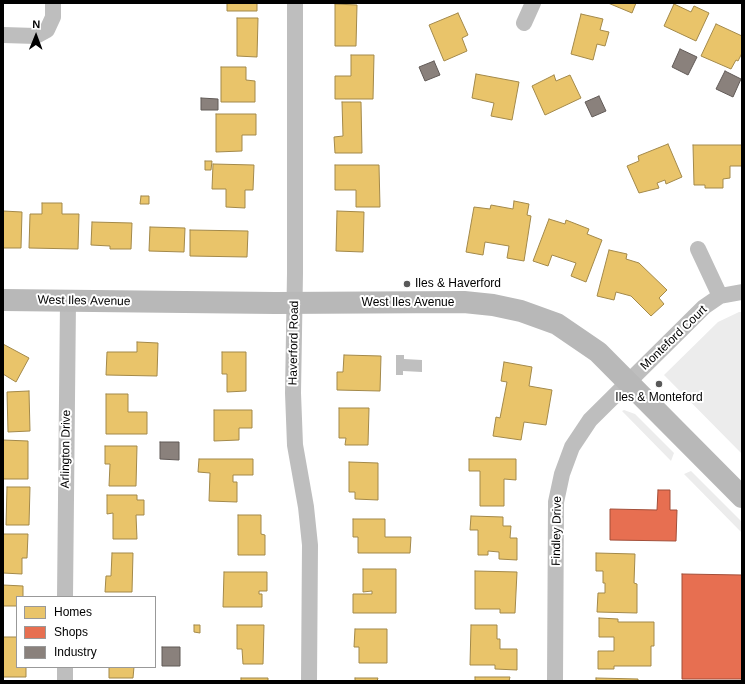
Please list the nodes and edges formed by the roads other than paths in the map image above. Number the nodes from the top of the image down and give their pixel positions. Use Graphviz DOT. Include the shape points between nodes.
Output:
graph roads {
  1 [pos="53,3"];
  2 [pos="295,3"];
  3 [pos="533,3"];
  4 [pos="524,23"];
  5 [pos="3,35"];
  6 [pos="698,248"];
  7 [pos="742,292"];
  8 [pos="720,296"];
  9 [pos="3,300"];
  10 [pos="68,301"];
  11 [pos="294,303"];
  12 [pos="629,382"];
  13 [pos="742,497"];
  14 [pos="65,596"];
  15 [pos="65,668"];
  16 [pos="65,681"];
  17 [pos="309,681"];
  18 [pos="555,681"];
  1 -- 5 [label="street" via="51,33 36,36"];
  2 -- 11 [label="street, Haverford Road"];
  3 -- 4 [label="street"];
  6 -- 8 [label="street"];
  7 -- 8 [label="street, Monteford Court"];
  8 -- 12 [label="street, Monteford Court" via="704,307"];
  9 -- 10 [label="street, West Iles Avenue"];
  10 -- 11 [label="street, West Iles Avenue"];
  10 -- 14 [label="street, Arlington Drive"];
  11 -- 12 [label="street, West Iles Avenue" via="464,302 521,311 557,324 598,352"];
  11 -- 17 [label="street, Haverford Road" via="293,423 310,546"];
  12 -- 13 [label="street, West Iles Avenue"];
  12 -- 18 [label="street, Findley Drive" via="590,420 580,434 567,459 558,488"];
  15 -- 16 [label="street"];
}
